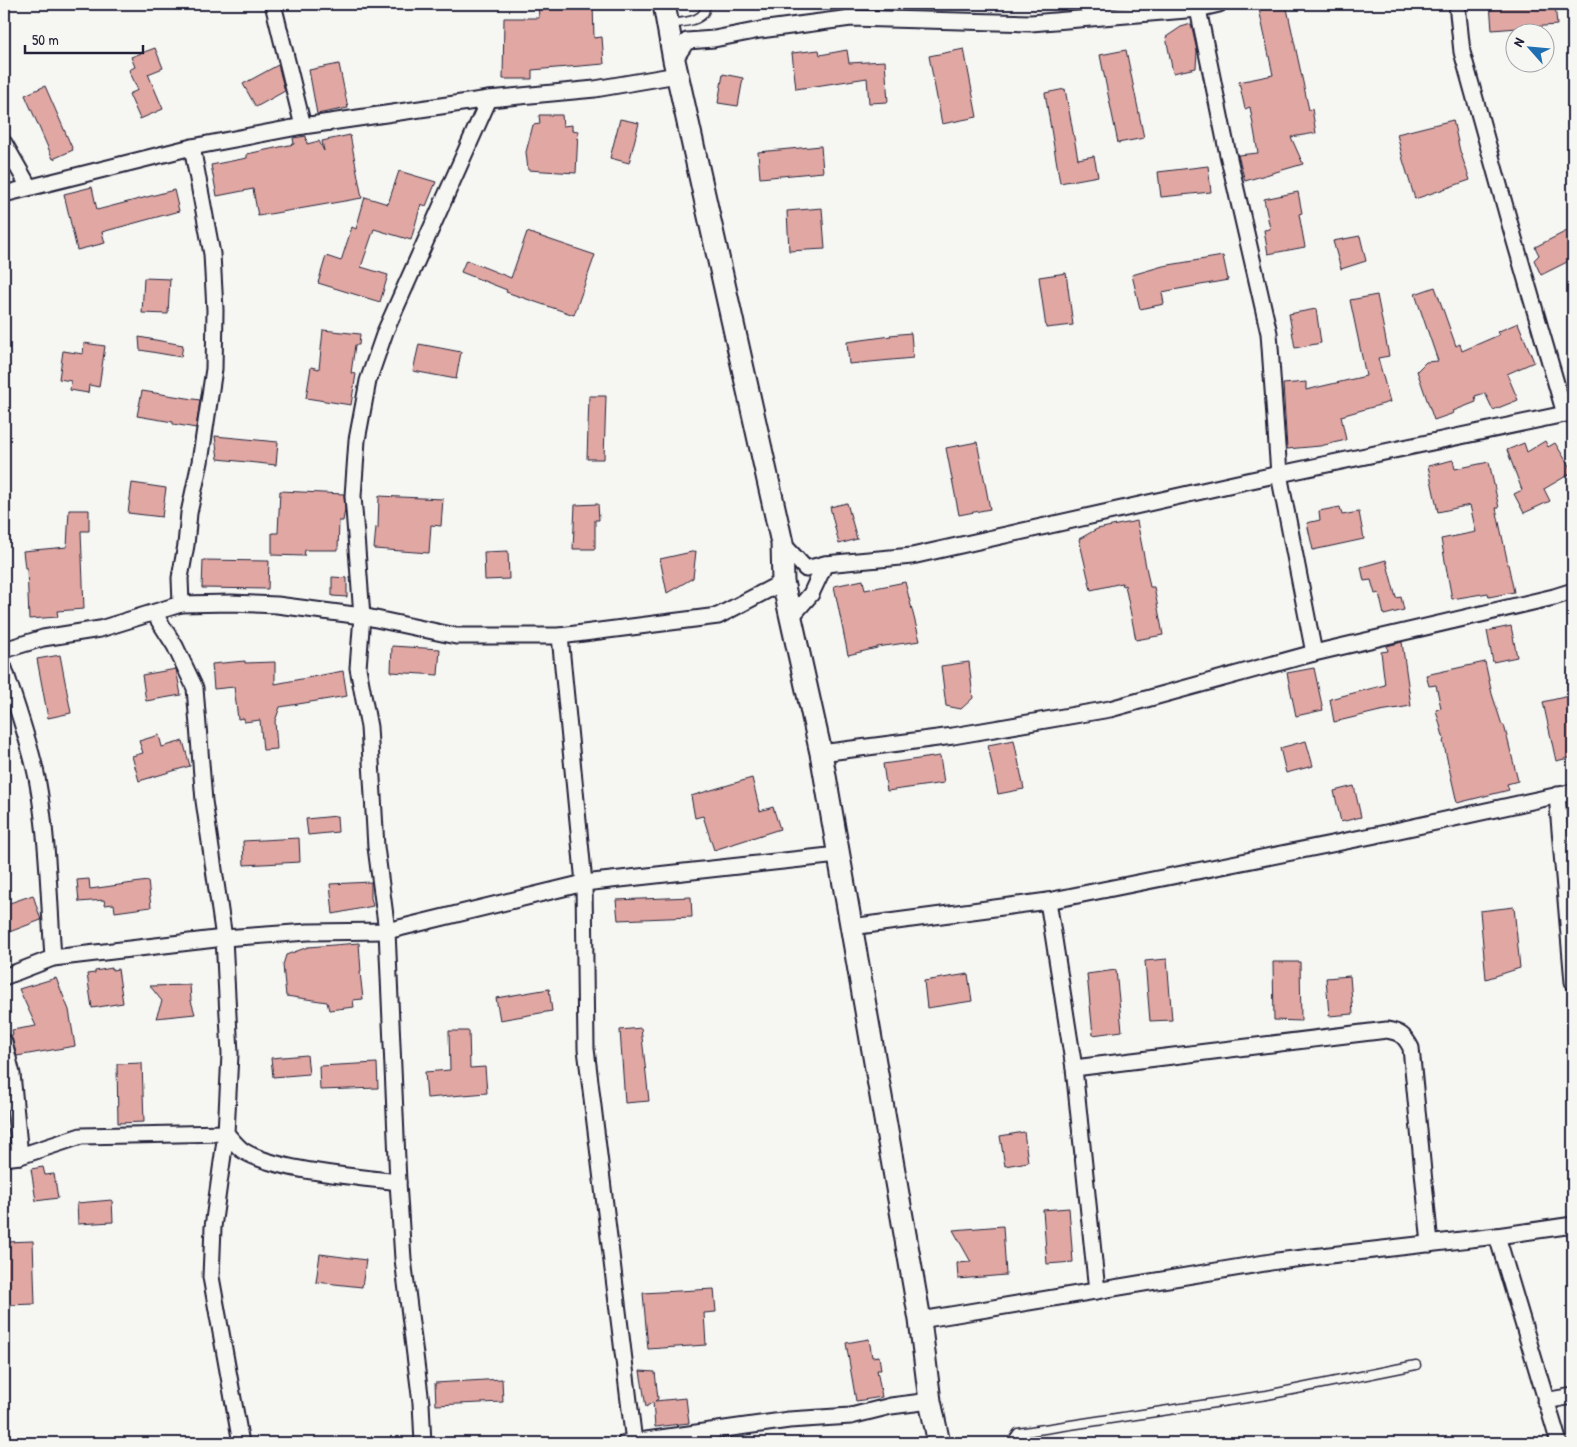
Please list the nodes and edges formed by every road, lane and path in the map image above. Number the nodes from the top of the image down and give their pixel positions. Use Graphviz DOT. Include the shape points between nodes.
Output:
graph roads {
  1 [pos="272,4"];
  2 [pos="664,4"];
  3 [pos="705,4"];
  4 [pos="1219,4"];
  5 [pos="1458,4"];
  6 [pos="1198,8"];
  7 [pos="667,24"];
  8 [pos="676,67"];
  9 [pos="489,99"];
  10 [pos="303,126"];
  11 [pos="4,143"];
  12 [pos="192,147"];
  13 [pos="29,187"];
  14 [pos="4,194"];
  15 [pos="1569,412"];
  16 [pos="1279,474"];
  17 [pos="782,543"];
  18 [pos="825,564"];
  19 [pos="783,582"];
  20 [pos="1573,591"];
  21 [pos="181,604"];
  22 [pos="154,613"];
  23 [pos="362,616"];
  24 [pos="791,617"];
  25 [pos="560,636"];
  26 [pos="4,650"];
  27 [pos="1314,653"];
  28 [pos="4,668"];
  29 [pos="821,753"];
  30 [pos="1573,792"];
  31 [pos="1557,796"];
  32 [pos="838,854"];
  33 [pos="584,883"];
  34 [pos="1048,901"];
  35 [pos="851,927"];
  36 [pos="387,931"];
  37 [pos="224,938"];
  38 [pos="53,958"];
  39 [pos="4,977"];
  40 [pos="1573,982"];
  41 [pos="4,1042"];
  42 [pos="1074,1068"];
  43 [pos="226,1133"];
  44 [pos="20,1156"];
  45 [pos="4,1158"];
  46 [pos="398,1182"];
  47 [pos="1573,1225"];
  48 [pos="1497,1236"];
  49 [pos="1430,1244"];
  50 [pos="1098,1291"];
  51 [pos="920,1320"];
  52 [pos="1416,1365"];
  53 [pos="1573,1396"];
  54 [pos="930,1401"];
  55 [pos="1545,1401"];
  56 [pos="629,1442"];
  57 [pos="241,1443"];
  58 [pos="423,1443"];
  59 [pos="940,1443"];
  60 [pos="1011,1443"];
  61 [pos="1559,1443"];
  1 -- 10 [label="street"];
  2 -- 7 [label="main road"];
  3 -- 7 [label="lane" via="703,15 698,18"];
  4 -- 6 [label="street"];
  5 -- 15 [label="street" via="1462,52 1511,228"];
  6 -- 8 [label="street" via="1031,23 851,18 687,41"];
  6 -- 16 [label="street" via="1269,333"];
  7 -- 8 [label="main road"];
  8 -- 9 [label="street" via="595,89"];
  8 -- 17 [label="main road"];
  9 -- 10 [label="street"];
  9 -- 23 [label="street" via="385,332 368,381 357,440 353,496"];
  10 -- 12 [label="street"];
  11 -- 13 [label="street"];
  12 -- 13 [label="street"];
  12 -- 21 [label="street" via="212,254 216,310 214,369 200,462 188,513 180,578"];
  13 -- 14 [label="street"];
  15 -- 16 [label="street"];
  16 -- 18 [label="street" via="912,556"];
  16 -- 27 [label="street"];
  17 -- 18 [label="street" via="806,569"];
  17 -- 19 [label="main road"];
  18 -- 24 [label="street" via="811,594"];
  19 -- 24 [label="main road"];
  19 -- 25 [label="street" via="718,616"];
  20 -- 27 [label="street"];
  21 -- 22 [label="street"];
  21 -- 23 [label="street" via="277,605"];
  22 -- 26 [label="street" via="100,629 43,638"];
  22 -- 37 [label="street" via="175,646 194,688 204,801"];
  23 -- 25 [label="street" via="456,636"];
  23 -- 36 [label="street" via="358,668 369,727 376,847"];
  24 -- 29 [label="main road"];
  25 -- 33 [label="street"];
  27 -- 29 [label="street" via="1110,709 953,736"];
  28 -- 38 [label="street" via="37,779"];
  29 -- 32 [label="main road"];
  30 -- 31 [label="street"];
  31 -- 34 [label="street"];
  31 -- 40 [label="street"];
  32 -- 33 [label="street"];
  32 -- 35 [label="main road"];
  33 -- 36 [label="street"];
  33 -- 56 [label="street" via="586,1049"];
  34 -- 35 [label="street"];
  34 -- 42 [label="street"];
  35 -- 51 [label="main road"];
  36 -- 37 [label="street"];
  36 -- 46 [label="street"];
  37 -- 38 [label="street"];
  37 -- 43 [label="street" via="230,1054"];
  38 -- 39 [label="street"];
  41 -- 44 [label="street" via="12,1074"];
  42 -- 49 [label="street" via="1387,1030 1399,1032 1411,1048"];
  42 -- 50 [label="street"];
  43 -- 44 [label="street" via="80,1136"];
  43 -- 46 [label="street" via="242,1150 263,1160 302,1169"];
  43 -- 57 [label="street" via="213,1227 211,1277"];
  44 -- 45 [label="street"];
  46 -- 58 [label="street"];
  47 -- 48 [label="street"];
  48 -- 49 [label="street"];
  48 -- 55 [label="street"];
  49 -- 50 [label="street" via="1277,1261"];
  50 -- 51 [label="street"];
  51 -- 54 [label="main road"];
  52 -- 60 [label="lane" via="1267,1395 1018,1433"];
  53 -- 55 [label="street"];
  54 -- 56 [label="street" via="851,1416 789,1420"];
  54 -- 59 [label="main road"];
  55 -- 61 [label="street"];
}
